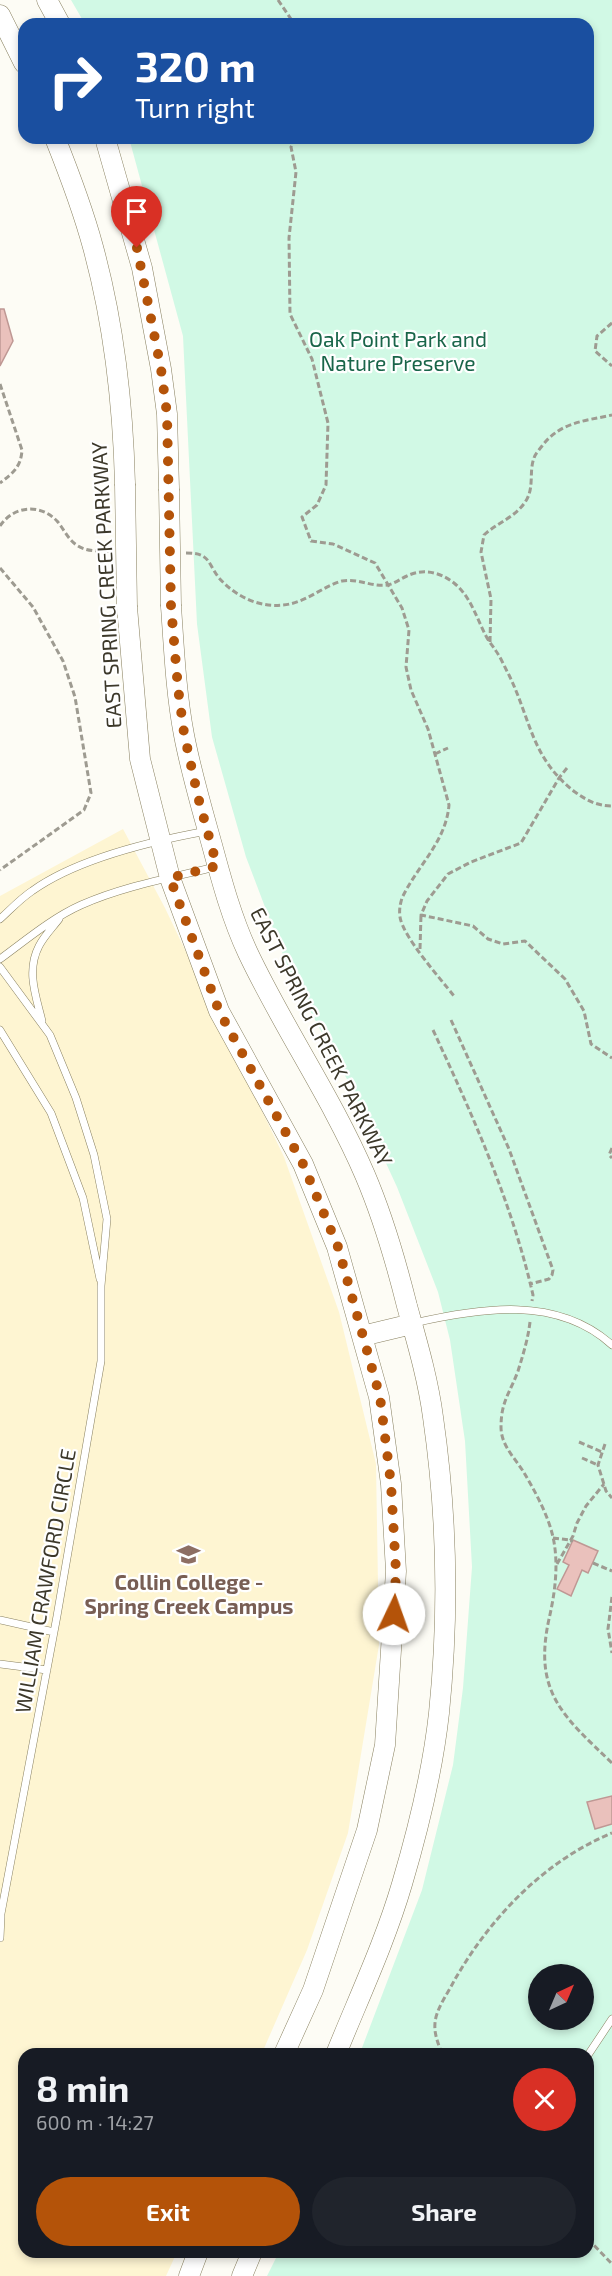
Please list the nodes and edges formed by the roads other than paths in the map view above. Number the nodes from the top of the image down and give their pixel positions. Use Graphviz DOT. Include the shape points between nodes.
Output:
graph roads {
  1 [pos="47,0"];
  2 [pos="0,15"];
  3 [pos="57,18"];
  4 [pos="18,51"];
  5 [pos="57,144"];
  6 [pos="107,144"];
  7 [pos="208,830"];
  8 [pos="159,840"];
  9 [pos="217,866"];
  10 [pos="170,878"];
  11 [pos="13,907"];
  12 [pos="0,910"];
  13 [pos="61,917"];
  14 [pos="0,919"];
  15 [pos="0,959"];
  16 [pos="0,967"];
  17 [pos="43,1025"];
  18 [pos="0,1030"];
  19 [pos="101,1286"];
  20 [pos="412,1324"];
  21 [pos="362,1336"];
  22 [pos="612,1345"];
  23 [pos="0,1620"];
  24 [pos="54,1632"];
  25 [pos="0,1664"];
  26 [pos="47,1670"];
  27 [pos="1,1918"];
  28 [pos="0,1938"];
  29 [pos="612,2019"];
  30 [pos="287,2048"];
  31 [pos="338,2048"];
  32 [pos="593,2048"];
  33 [pos="196,2258"];
  34 [pos="250,2258"];
  35 [pos="189,2276"];
  36 [pos="242,2276"];
  1 -- 3 [label="main road"];
  2 -- 4 [label="main road"];
  5 -- 8 [label="main road, EAST SPRING CREEK PARKWAY, bridge" via="93,246 112,335 123,420 127,607 140,759"];
  6 -- 7 [label="main road, EAST SPRING CREEK PARKWAY, bridge" via="142,268 161,369 167,414 171,606 184,733"];
  7 -- 8 [label="lane"];
  7 -- 9 [label="main road, EAST SPRING CREEK PARKWAY"];
  8 -- 10 [label="main road, EAST SPRING CREEK PARKWAY"];
  8 -- 11 [label="lane" via="68,871"];
  9 -- 10 [label="lane"];
  9 -- 20 [label="main road, EAST SPRING CREEK PARKWAY" via="246,949 366,1177"];
  10 -- 13 [label="lane" via="115,892"];
  10 -- 21 [label="main road, EAST SPRING CREEK PARKWAY" via="219,1011 303,1164 338,1247"];
  11 -- 12 [label="lane"];
  11 -- 14 [label="lane"];
  13 -- 15 [label="lane"];
  13 -- 17 [label="lane" via="39,946 32,968"];
  16 -- 17 [label="lane, WILLIAM CRAWFORD CIRCLE"];
  17 -- 19 [label="lane, WILLIAM CRAWFORD CIRCLE" via="76,1098 94,1155 107,1219"];
  18 -- 19 [label="lane, WILLIAM CRAWFORD CIRCLE" via="51,1113 82,1198"];
  19 -- 24 [label="lane, WILLIAM CRAWFORD CIRCLE" via="101,1361"];
  20 -- 21 [label="main road"];
  20 -- 22 [label="lane" via="477,1311 531,1310 575,1322"];
  20 -- 31 [label="main road, EAST SPRING CREEK PARKWAY" via="433,1415 442,1501 445,1641 439,1716 402,1884"];
  21 -- 30 [label="main road, EAST SPRING CREEK PARKWAY" via="380,1397 395,1549 385,1745 367,1830 313,1990"];
  23 -- 24 [label="lane"];
  24 -- 26 [label="lane, WILLIAM CRAWFORD CIRCLE"];
  25 -- 26 [label="lane"];
  26 -- 27 [label="lane, WILLIAM CRAWFORD CIRCLE"];
  27 -- 28 [label="lane, WILLIAM CRAWFORD CIRCLE"];
  29 -- 32 [label="lane"];
  33 -- 35 [label="main road"];
  34 -- 36 [label="main road"];
}
